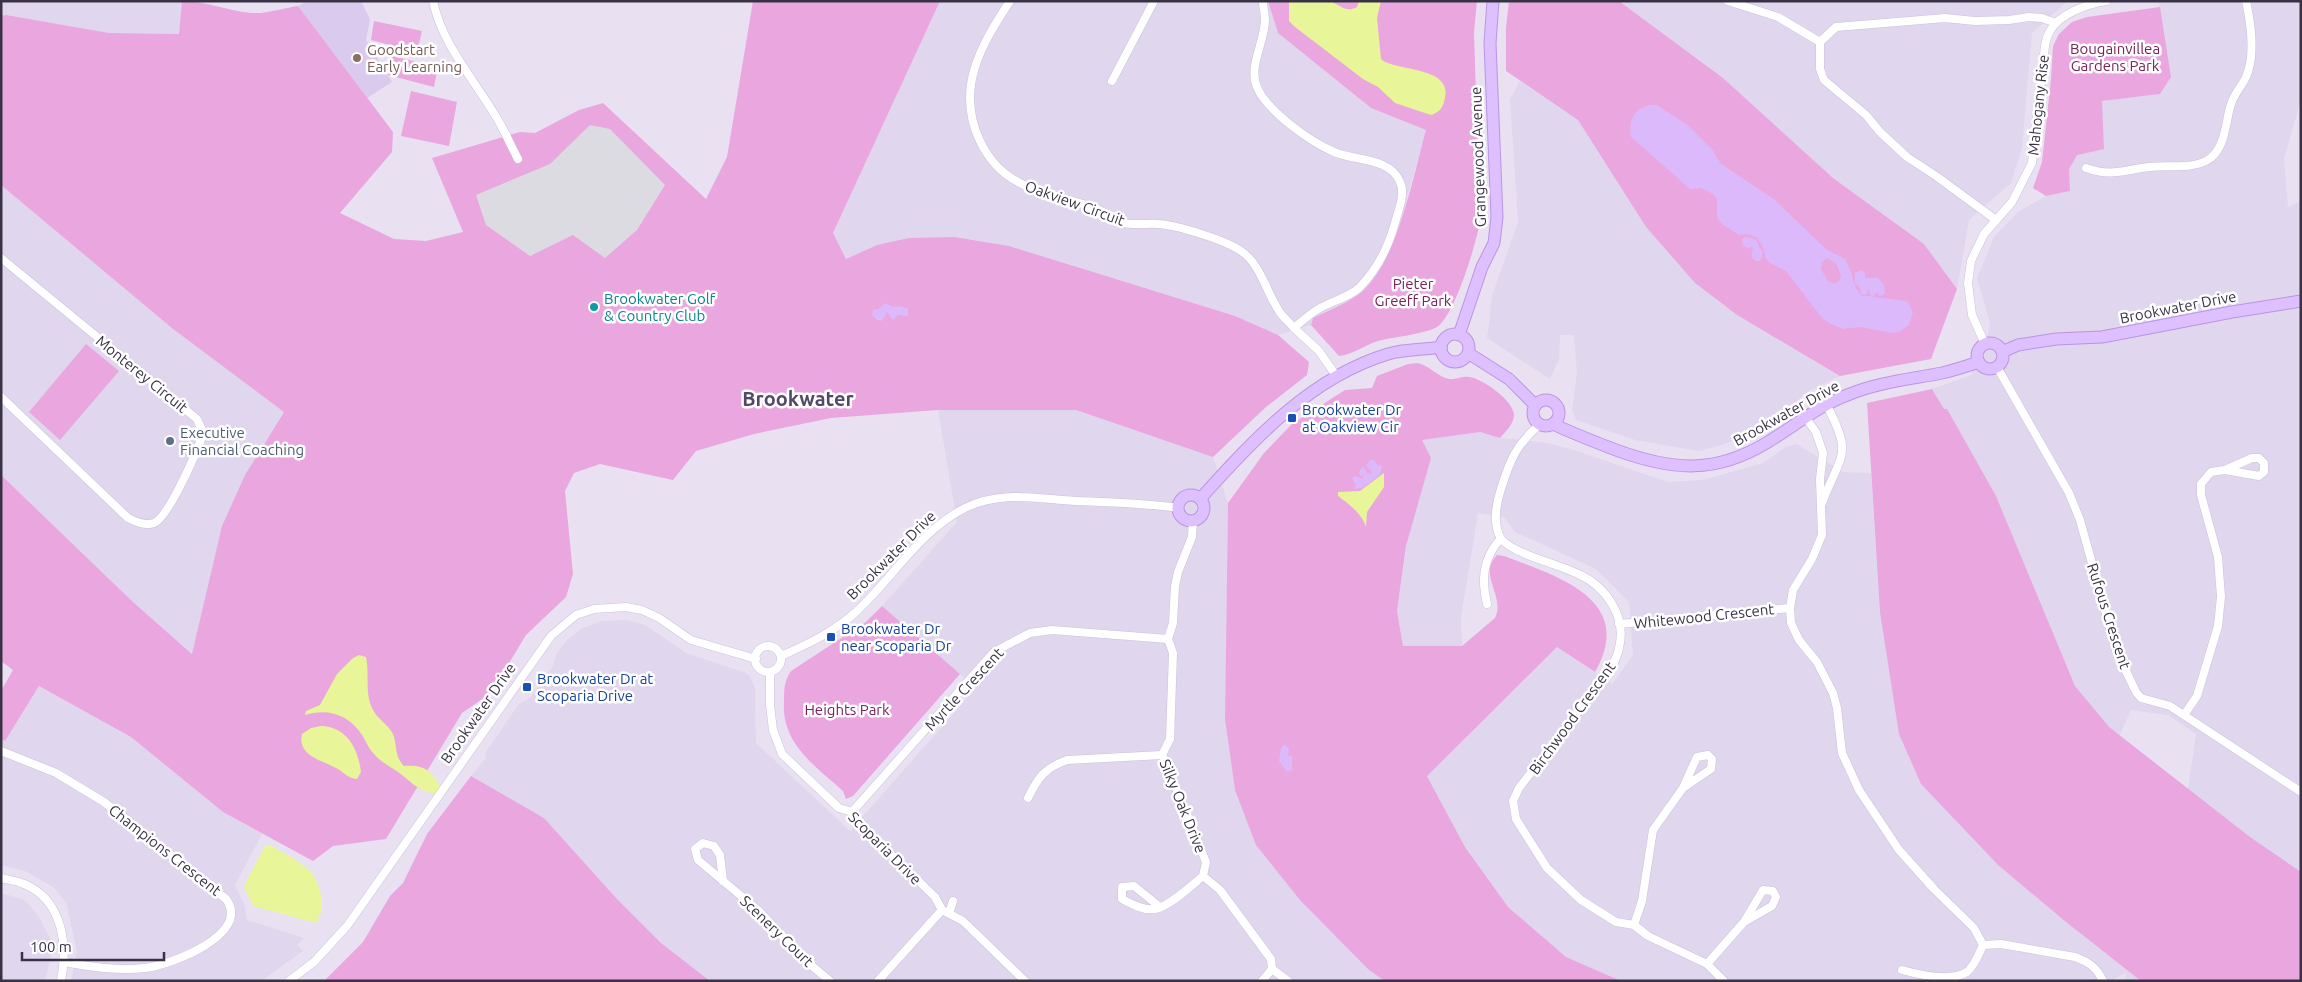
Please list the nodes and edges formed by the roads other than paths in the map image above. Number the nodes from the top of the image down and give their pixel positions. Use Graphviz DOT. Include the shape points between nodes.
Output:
graph roads {
  1 [pos="433,1"];
  2 [pos="1010,1"];
  3 [pos="1154,1"];
  4 [pos="1263,1"];
  5 [pos="1493,1"];
  6 [pos="1728,1"];
  7 [pos="2106,1"];
  8 [pos="2246,1"];
  9 [pos="2056,23"];
  10 [pos="1820,42"];
  11 [pos="1112,81"];
  12 [pos="518,159"];
  13 [pos="2086,168"];
  14 [pos="1996,220"];
  15 [pos="1,258"];
  16 [pos="2301,301"];
  17 [pos="1294,328"];
  18 [pos="1459,335"];
  19 [pos="1985,344"];
  20 [pos="1441,347"];
  21 [pos="2002,352"];
  22 [pos="1468,353"];
  23 [pos="1979,362"];
  24 [pos="1996,367"];
  25 [pos="1337,377"];
  26 [pos="1,397"];
  27 [pos="1826,404"];
  28 [pos="1535,406"];
  29 [pos="1804,417"];
  30 [pos="1553,424"];
  31 [pos="1539,425"];
  32 [pos="2225,470"];
  33 [pos="1201,498"];
  34 [pos="1821,507"];
  35 [pos="1178,508"];
  36 [pos="1193,520"];
  37 [pos="1500,539"];
  38 [pos="1487,604"];
  39 [pos="1790,608"];
  40 [pos="1619,624"];
  41 [pos="1168,639"];
  42 [pos="781,656"];
  43 [pos="756,659"];
  44 [pos="770,672"];
  45 [pos="2184,715"];
  46 [pos="1,751"];
  47 [pos="1162,755"];
  48 [pos="1683,788"];
  49 [pos="2301,792"];
  50 [pos="1028,798"];
  51 [pos="852,812"];
  52 [pos="1203,876"];
  53 [pos="1,878"];
  54 [pos="723,881"];
  55 [pos="953,901"];
  56 [pos="1160,907"];
  57 [pos="945,912"];
  58 [pos="1744,922"];
  59 [pos="1634,925"];
  60 [pos="1983,945"];
  61 [pos="64,962"];
  62 [pos="1707,964"];
  63 [pos="1272,969"];
  64 [pos="1902,970"];
  65 [pos="61,981"];
  66 [pos="289,981"];
  67 [pos="830,981"];
  68 [pos="878,981"];
  69 [pos="1025,981"];
  70 [pos="1262,981"];
  71 [pos="1288,981"];
  72 [pos="1724,981"];
  73 [pos="2103,981"];
  1 -- 12 [label="street" via="458,62 495,114"];
  2 -- 17 [label="street, Oakview Circuit" via="990,30 970,86 969,107 976,132 996,165 1019,183 1095,208 1120,222 1174,227 1227,243 1242,251"];
  3 -- 11 [label="street"];
  4 -- 17 [label="street" via="1265,21 1256,66 1256,84 1262,98 1300,132 1334,153 1373,162 1396,174 1402,189 1391,235 1370,276 1356,290 1321,308"];
  5 -- 18 [label="street, Grangewood Avenue" via="1490,43 1497,217 1494,243 1482,267"];
  6 -- 10 [label="street" via="1778,17"];
  7 -- 9 [label="street" via="2091,3"];
  8 -- 13 [label="street" via="2252,33 2247,75 2232,101 2225,133 2216,153 2206,161 2190,165 2102,174"];
  9 -- 10 [label="street" via="2029,17 1975,21 1946,18 1909,20 1836,27"];
  9 -- 14 [label="street, Mahogany Rise" via="2045,46 2032,163 2012,202"];
  10 -- 14 [label="street" via="1820,69 1824,80 1866,115 1906,157"];
  14 -- 19 [label="street, Mahogany Rise" via="1984,234 1971,261 1968,284 1972,315"];
  15 -- 26 [label="street, Monterey Circuit" via="197,419 202,436 166,513 154,523 145,524 128,518"];
  16 -- 21 [label="street, Brookwater Drive" via="2102,337 2018,345"];
  17 -- 25 [label="street, Oakview Circuit" via="1319,351"];
  18 -- 20 [label="street" via="1447,338"];
  18 -- 22 [label="street" via="1466,340"];
  19 -- 21 [label="street" via="1993,344"];
  19 -- 23 [label="street" via="1977,354"];
  20 -- 22 [label="street" via="1445,357 1453,362 1462,360"];
  20 -- 25 [label="street" via="1391,353"];
  21 -- 24 [label="street" via="2002,360"];
  22 -- 28 [label="street" via="1508,379"];
  23 -- 24 [label="street" via="1985,368"];
  23 -- 27 [label="street, Brookwater Drive" via="1870,387"];
  24 -- 45 [label="street, Rufous Crescent" via="2069,493 2080,520 2116,650 2136,692 2141,698 2160,702"];
  25 -- 33 [label="street" via="1281,416"];
  27 -- 29 [label="street, Brookwater Drive"];
  27 -- 34 [label="street" via="1842,437 1843,453"];
  28 -- 30 [label="street" via="1544,400 1556,404 1558,417"];
  28 -- 31 [label="street" via="1533,418"];
  29 -- 30 [label="street, Brookwater Drive" via="1749,453 1700,467 1642,460"];
  29 -- 34 [label="street" via="1821,442"];
  30 -- 31 [label="street"];
  31 -- 37 [label="street" via="1518,445 1508,465 1497,500 1496,524"];
  32 -- 32 [label="street" via="2252,458 2259,458 2264,463 2264,472 2259,476"];
  32 -- 45 [label="street" via="2211,472 2201,484 2218,557 2221,597 2218,626 2197,696"];
  33 -- 35 [label="street" via="1186,496"];
  33 -- 36 [label="street" via="1203,514"];
  34 -- 39 [label="street" via="1819,546 1793,590"];
  35 -- 36 [label="street" via="1182,517"];
  35 -- 42 [label="street, Brookwater Drive" via="1022,495 983,501 964,508 935,528 858,611 811,643"];
  36 -- 41 [label="street, Silky Oak Drive" via="1192,537 1178,572 1173,623"];
  37 -- 38 [label="street" via="1488,556 1483,585"];
  37 -- 40 [label="street, Birchwood Crescent" via="1513,548 1580,574 1595,584 1617,613"];
  39 -- 40 [label="street, Whitewood Crescent"];
  39 -- 60 [label="street" via="1799,640 1817,662 1833,693 1842,752 1859,790 1899,850 1974,928"];
  40 -- 59 [label="street, Birchwood Crescent" via="1620,647 1611,669 1520,788 1513,801 1513,809 1548,868 1581,900 1616,922"];
  41 -- 47 [label="street, Silky Oak Drive" via="1173,653 1170,738"];
  41 -- 51 [label="street, Myrtle Crescent" via="1052,630 1030,632 1010,641 994,652"];
  42 -- 43 [label="street" via="769,646 761,649"];
  42 -- 44 [label="street" via="779,667"];
  43 -- 44 [label="street, Brookwater Drive" via="761,670"];
  43 -- 66 [label="street, Brookwater Drive" via="691,640 642,610 612,606 576,616 551,636 347,926 314,962"];
  44 -- 51 [label="street, Scoparia Drive" via="773,730 782,754 839,808"];
  45 -- 49 [label="street, Rufous Crescent"];
  46 -- 61 [label="street, Champions Crescent" via="56,773 104,802 230,904 228,926 220,935 187,955 147,968 120,969"];
  47 -- 50 [label="street" via="1067,760 1037,779"];
  47 -- 52 [label="street, Silky Oak Drive" via="1206,862"];
  48 -- 48 [label="street" via="1697,757 1708,755 1712,759 1711,769"];
  48 -- 59 [label="street" via="1653,830 1642,901"];
  51 -- 57 [label="street, Scoparia Drive"];
  52 -- 56 [label="street"];
  52 -- 63 [label="street" via="1220,890 1271,959"];
  53 -- 61 [label="street" via="24,884 49,904 61,924"];
  54 -- 54 [label="street, Scenery Court" via="698,860 695,849 703,843 714,846 720,854"];
  54 -- 67 [label="street, Scenery Court" via="758,910 805,960"];
  55 -- 57 [label="street"];
  56 -- 56 [label="street" via="1155,910 1122,899 1122,887 1134,886"];
  57 -- 68 [label="street"];
  57 -- 69 [label="street, Scoparia Drive" via="963,921"];
  58 -- 58 [label="street" via="1763,890 1773,891 1776,897 1772,906"];
  58 -- 62 [label="street"];
  59 -- 62 [label="street, Birchwood Crescent" via="1648,936"];
  60 -- 64 [label="street" via="1966,973 1955,978 1931,978"];
  60 -- 73 [label="street" via="2001,944 2075,957 2097,969"];
  61 -- 65 [label="street"];
  62 -- 72 [label="street, Birchwood Crescent"];
  63 -- 70 [label="street"];
  63 -- 71 [label="street"];
}
